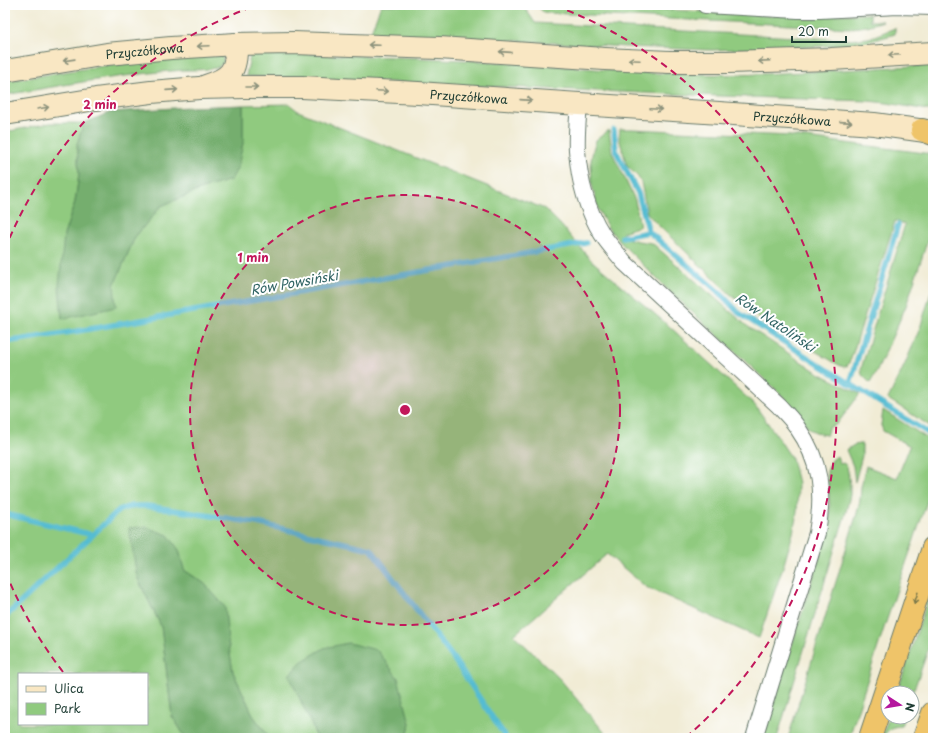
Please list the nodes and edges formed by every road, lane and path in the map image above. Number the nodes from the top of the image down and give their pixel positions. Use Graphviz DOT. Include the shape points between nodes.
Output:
graph roads {
  1 [pos="705,5"];
  2 [pos="898,5"];
  3 [pos="933,7"];
  4 [pos="236,44"];
  5 [pos="933,53"];
  6 [pos="5,71"];
  7 [pos="199,88"];
  8 [pos="579,104"];
  9 [pos="5,114"];
  10 [pos="929,132"];
  11 [pos="933,548"];
  12 [pos="933,713"];
  13 [pos="754,738"];
  14 [pos="870,738"];
  15 [pos="924,738"];
  1 -- 2 [label="street" via="820,10"];
  2 -- 3 [label="street"];
  5 -- 4 [label="main road, Przyczółkowa, one-way" via="816,59 669,62 446,48 293,43"];
  4 -- 6 [label="main road, Przyczółkowa, one-way" via="107,54"];
  4 -- 7 [label="main road" via="234,65 227,77 220,82"];
  7 -- 8 [label="main road, Przyczółkowa, one-way" via="302,87"];
  9 -- 7 [label="main road, Przyczółkowa, one-way" via="96,99"];
  8 -- 10 [label="main road, Przyczółkowa, one-way" via="866,123"];
  8 -- 13 [label="street" via="577,149 580,174 587,201 602,234 625,262 780,406 797,426 813,456 821,505 817,534"];
  11 -- 14 [label="highway, one-way"];
  12 -- 15 [label="highway"];
}
